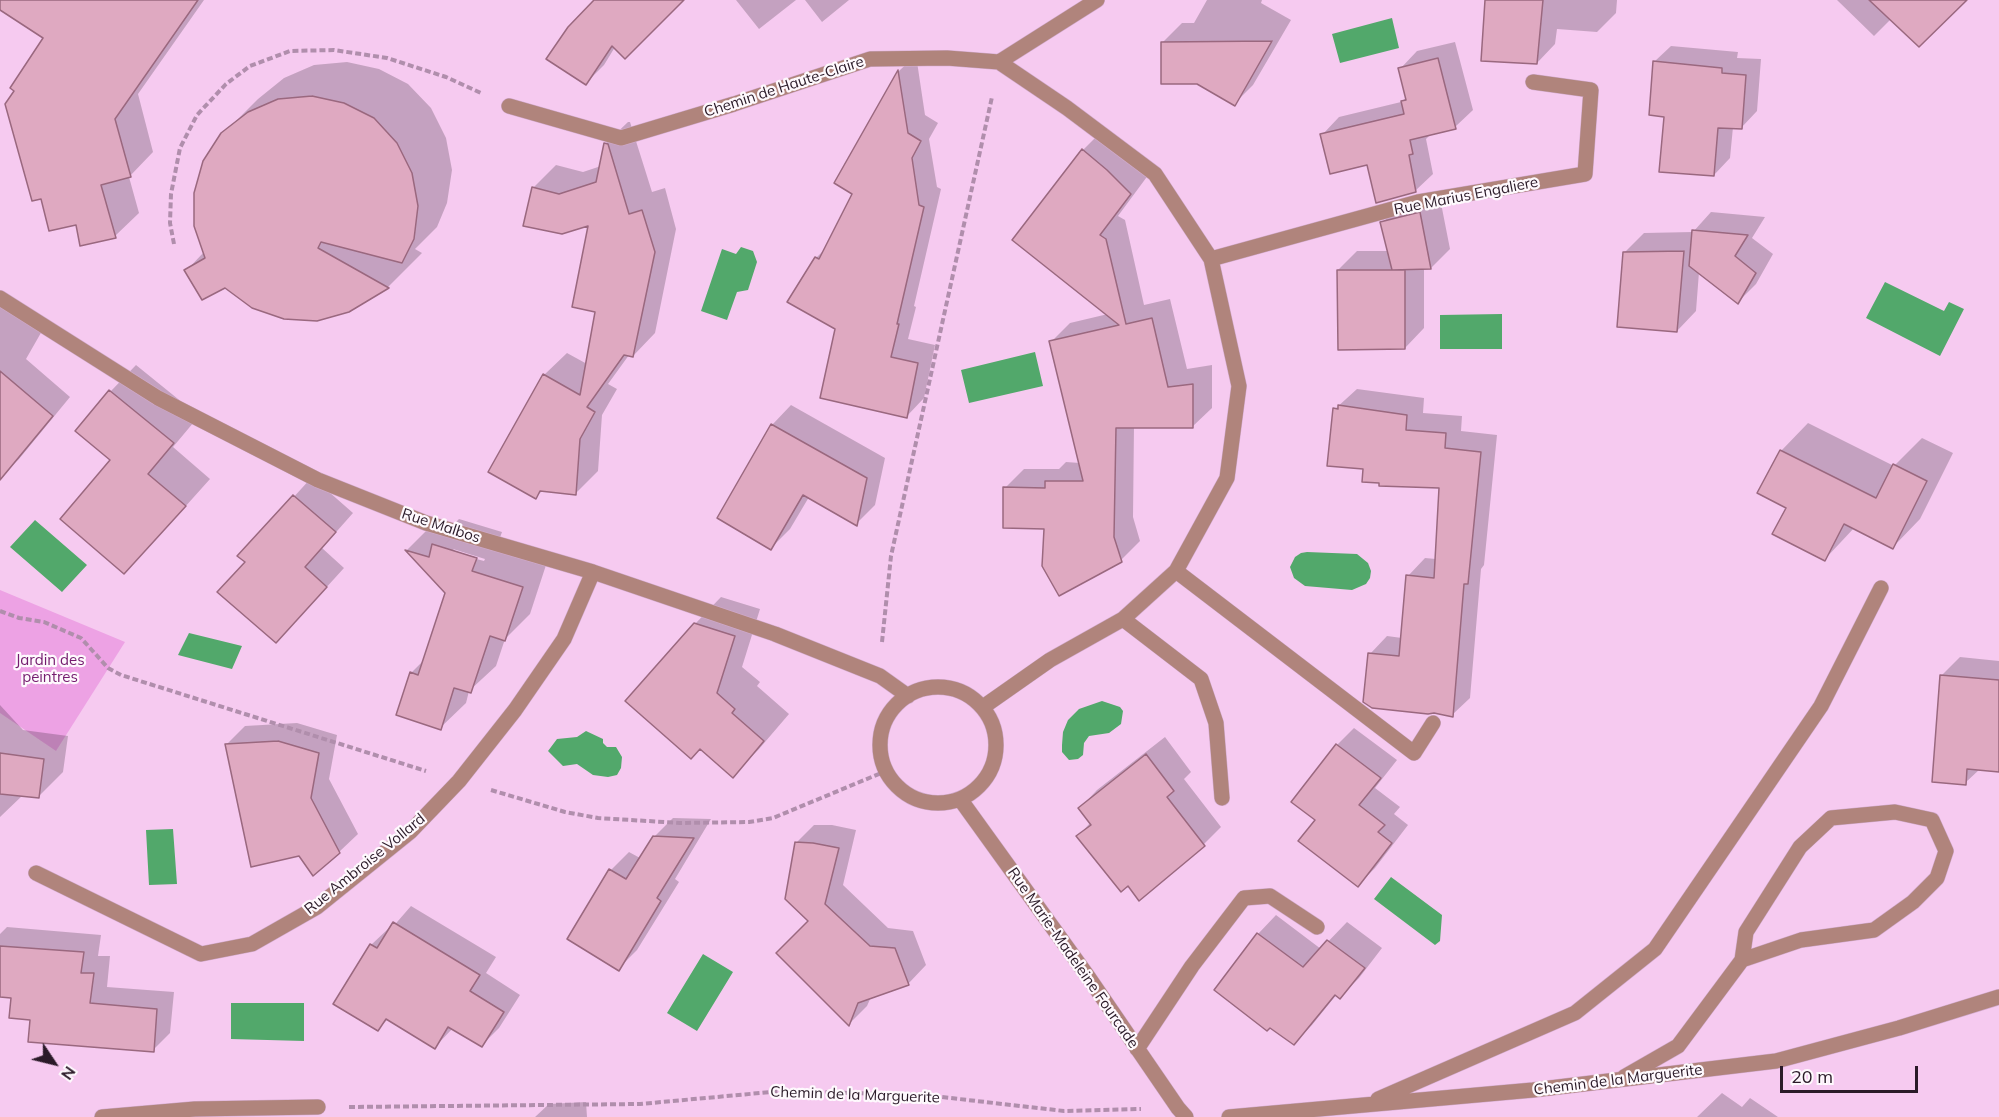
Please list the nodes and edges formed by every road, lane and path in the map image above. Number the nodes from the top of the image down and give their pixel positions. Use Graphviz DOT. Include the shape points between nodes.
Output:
graph roads {
  1 [pos="1097,0"];
  2 [pos="999,62"];
  3 [pos="1533,82"];
  4 [pos="509,106"];
  5 [pos="174,244"];
  6 [pos="1211,259"];
  7 [pos="0,298"];
  8 [pos="1176,571"];
  9 [pos="593,572"];
  10 [pos="1881,588"];
  11 [pos="0,611"];
  12 [pos="1123,619"];
  13 [pos="883,639"];
  14 [pos="908,696"];
  15 [pos="983,707"];
  16 [pos="1433,723"];
  17 [pos="886,771"];
  18 [pos="459,781"];
  19 [pos="1222,798"];
  20 [pos="960,799"];
  21 [pos="36,873"];
  22 [pos="1317,927"];
  23 [pos="1742,960"];
  24 [pos="1999,997"];
  25 [pos="1137,1048"];
  26 [pos="1620,1080"];
  27 [pos="1365,1105"];
  28 [pos="318,1107"];
  29 [pos="1182,1113"];
  30 [pos="102,1117"];
  31 [pos="1229,1117"];
  1 -- 2 [label="street"];
  2 -- 4 [label="street, Chemin de Haute-Claire" via="870,59 621,138"];
  2 -- 6 [label="street, Chemin de Haute-Claire" via="1155,174"];
  2 -- 13 [label="path" via="891,556"];
  3 -- 6 [label="street, Rue Marius Engaliere" via="1591,90 1585,174 1418,202"];
  4 -- 5 [label="path" via="446,77 387,58 334,50 290,51 250,66 226,84 197,115 180,148 171,204"];
  6 -- 8 [label="street, Chemin de Haute-Claire" via="1239,386 1227,478"];
  7 -- 9 [label="street, Rue Malbos" via="158,398 318,480 426,523"];
  8 -- 12 [label="street, Chemin de Haute-Claire"];
  8 -- 16 [label="street" via="1414,753"];
  9 -- 14 [label="street, Rue Malbos" via="775,634 879,676"];
  9 -- 18 [label="street, Rue Ambroise Vollard" via="564,639"];
  10 -- 27 [label="street" via="1821,706 1655,949 1575,1013"];
  11 -- 18 [label="path" via="44,622 81,638 108,668 121,675"];
  12 -- 15 [label="street, Chemin de Haute-Claire" via="1050,660"];
  12 -- 19 [label="street" via="1201,680 1216,723"];
  14 -- 15 [label="street" via="923,689 955,689"];
  14 -- 17 [label="street" via="894,707 880,737"];
  15 -- 20 [label="street" via="996,740 994,758 976,789"];
  17 -- 18 [label="path" via="773,818 749,822 598,818"];
  17 -- 20 [label="street" via="909,796 926,802"];
  18 -- 21 [label="street, Rue Ambroise Vollard" via="410,831 317,907 252,944 201,954"];
  20 -- 25 [label="street, Rue Marie-Madeleine Fourcade"];
  22 -- 25 [label="street" via="1270,896 1244,898"];
  23 -- 23 [label="street" via="1746,932 1800,847 1831,818 1895,812 1932,820 1946,851 1937,878 1912,902 1874,930 1801,940"];
  23 -- 26 [label="street" via="1678,1046"];
  24 -- 26 [label="street, Chemin de la Marguerite" via="1776,1061"];
  25 -- 29 [label="street, Rue Marie-Madeleine Fourcade"];
  26 -- 27 [label="street, Chemin de la Marguerite"];
  27 -- 31 [label="street, Chemin de la Marguerite"];
  28 -- 29 [label="path, Chemin de la Marguerite" via="640,1104 782,1090 924,1095 1064,1111"];
  28 -- 30 [label="street" via="195,1109"];
}
